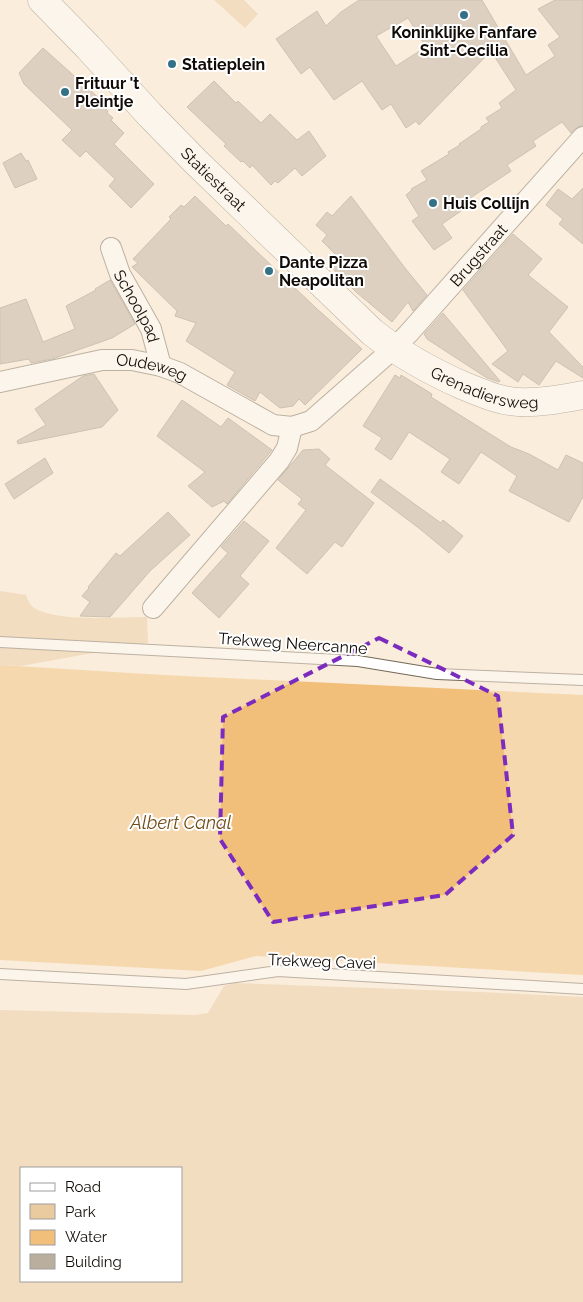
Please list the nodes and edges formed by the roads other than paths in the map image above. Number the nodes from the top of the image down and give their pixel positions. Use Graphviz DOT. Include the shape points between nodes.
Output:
graph roads {
  1 [pos="42,0"];
  2 [pos="583,137"];
  3 [pos="111,248"];
  4 [pos="393,349"];
  5 [pos="161,366"];
  6 [pos="0,382"];
  7 [pos="583,395"];
  8 [pos="292,427"];
  9 [pos="153,608"];
  10 [pos="0,642"];
  11 [pos="583,680"];
  12 [pos="0,974"];
  13 [pos="583,989"];
  1 -- 4 [label="main road, Statiestraat" via="196,161"];
  2 -- 4 [label="street, Brugstraat"];
  3 -- 5 [label="street, Schoolpad" via="120,274 150,329"];
  4 -- 7 [label="main road, Grenadiersweg" via="492,398 545,402"];
  4 -- 8 [label="street" via="311,421"];
  5 -- 6 [label="street, Oudeweg" via="132,360 102,360"];
  5 -- 8 [label="street, Oudeweg" via="180,373 273,425"];
  8 -- 9 [label="street" via="279,461"];
  10 -- 11 [label="lane, Trekweg Neercanne" via="358,661 437,674"];
  12 -- 13 [label="lane, Trekweg Cavei" via="186,984 278,971"];
}
